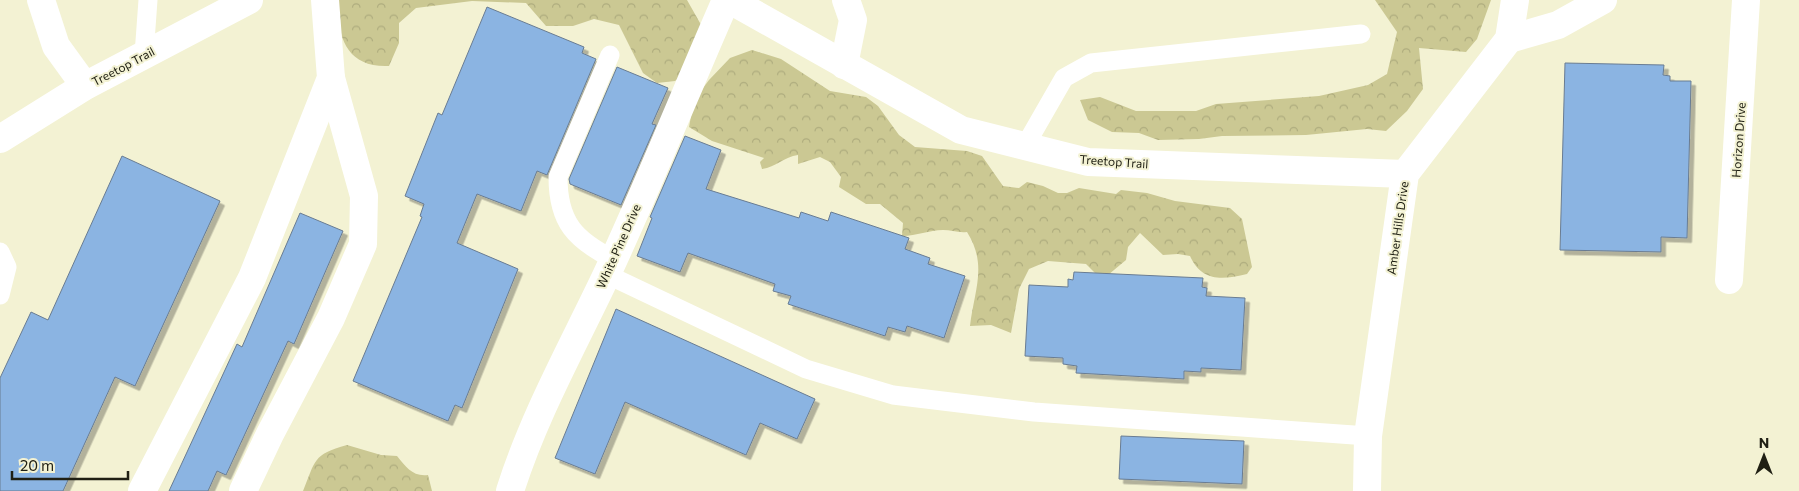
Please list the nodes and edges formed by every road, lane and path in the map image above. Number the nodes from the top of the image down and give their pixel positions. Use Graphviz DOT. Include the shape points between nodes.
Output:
graph roads {
  1 [pos="41,0"];
  2 [pos="148,0"];
  3 [pos="249,0"];
  4 [pos="325,0"];
  5 [pos="726,0"];
  6 [pos="730,0"];
  7 [pos="846,0"];
  8 [pos="1515,0"];
  9 [pos="1603,0"];
  10 [pos="1746,0"];
  11 [pos="1361,34"];
  12 [pos="1509,39"];
  13 [pos="144,55"];
  14 [pos="610,55"];
  15 [pos="844,65"];
  16 [pos="331,78"];
  17 [pos="85,86"];
  18 [pos="0,139"];
  19 [pos="1025,146"];
  20 [pos="1405,174"];
  21 [pos="0,252"];
  22 [pos="610,267"];
  23 [pos="1729,280"];
  24 [pos="0,295"];
  25 [pos="1368,436"];
  26 [pos="142,491"];
  27 [pos="243,491"];
  28 [pos="510,491"];
  29 [pos="1367,491"];
  1 -- 17 [label="street" via="56,46"];
  2 -- 13 [label="lane"];
  3 -- 13 [label="street, Treetop Trail"];
  4 -- 16 [label="street"];
  5 -- 22 [label="street, White Pine Drive"];
  6 -- 15 [label="street, Treetop Trail"];
  7 -- 15 [label="street" via="853,20"];
  8 -- 12 [label="street, Amber Hills Drive"];
  9 -- 12 [label="street" via="1558,24"];
  10 -- 23 [label="street, Horizon Drive"];
  11 -- 19 [label="lane" via="1091,63 1064,78"];
  12 -- 20 [label="street, Amber Hills Drive"];
  13 -- 17 [label="street, Treetop Trail"];
  14 -- 22 [label="lane" via="558,177 558,198 566,221"];
  15 -- 19 [label="street, Treetop Trail" via="961,130"];
  16 -- 26 [label="street" via="252,278"];
  16 -- 27 [label="street" via="364,196 363,244 331,318"];
  17 -- 18 [label="street, Treetop Trail"];
  19 -- 20 [label="street, Treetop Trail" via="1088,162"];
  20 -- 25 [label="street, Amber Hills Drive"];
  21 -- 24 [label="lane" via="8,267"];
  22 -- 25 [label="lane" via="806,369 893,395 1034,412"];
  22 -- 28 [label="street, White Pine Drive" via="562,361"];
  25 -- 29 [label="street, Amber Hills Drive"];
}
